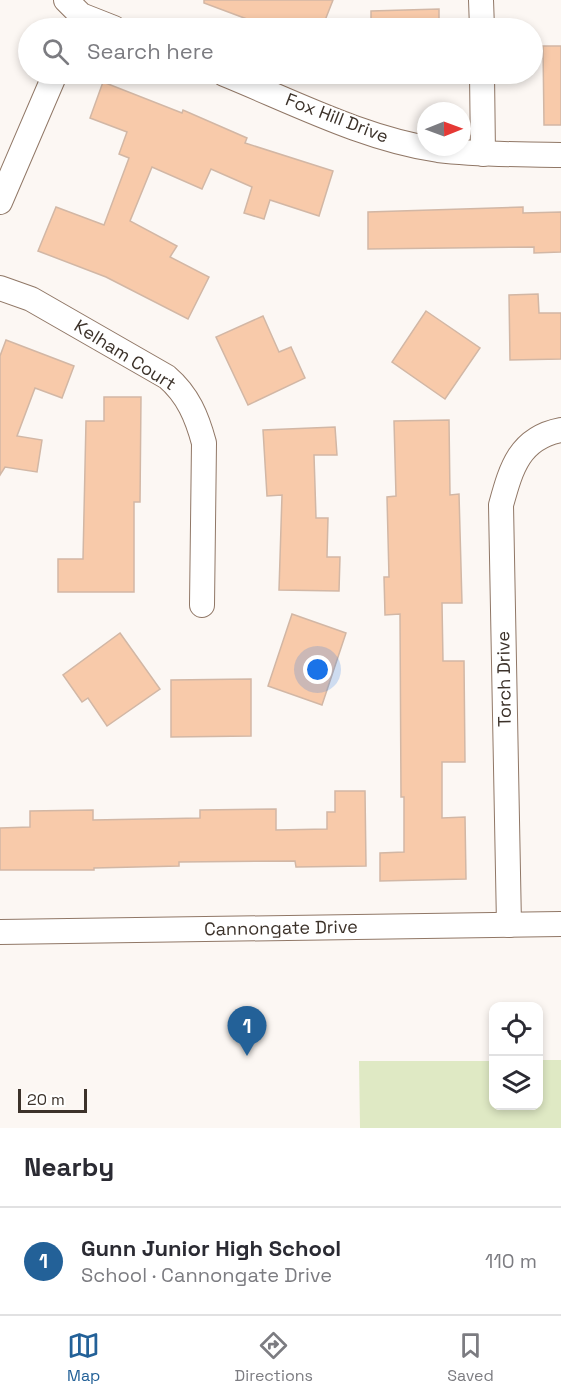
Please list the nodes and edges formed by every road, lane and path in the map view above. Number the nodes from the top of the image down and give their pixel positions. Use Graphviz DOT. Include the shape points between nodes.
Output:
graph roads {
  1 [pos="481,0"];
  2 [pos="77,11"];
  3 [pos="92,18"];
  4 [pos="482,18"];
  5 [pos="51,84"];
  6 [pos="250,84"];
  7 [pos="482,84"];
  8 [pos="483,154"];
  9 [pos="561,154"];
  10 [pos="0,202"];
  11 [pos="0,288"];
  12 [pos="561,430"];
  13 [pos="202,605"];
  14 [pos="561,924"];
  15 [pos="509,925"];
  16 [pos="0,932"];
  1 -- 4 [label="street"];
  2 -- 3 [label="street"];
  5 -- 10 [label="street"];
  6 -- 8 [label="street, Fox Hill Drive" via="391,139"];
  7 -- 8 [label="street"];
  8 -- 9 [label="street, Fox Hill Drive"];
  11 -- 13 [label="street, Kelham Court" via="31,299 180,388 198,420 204,443"];
  12 -- 15 [label="street, Torch Drive" via="531,442 511,466 501,505"];
  14 -- 15 [label="street, Cannongate Drive"];
  15 -- 16 [label="street, Cannongate Drive"];
}
